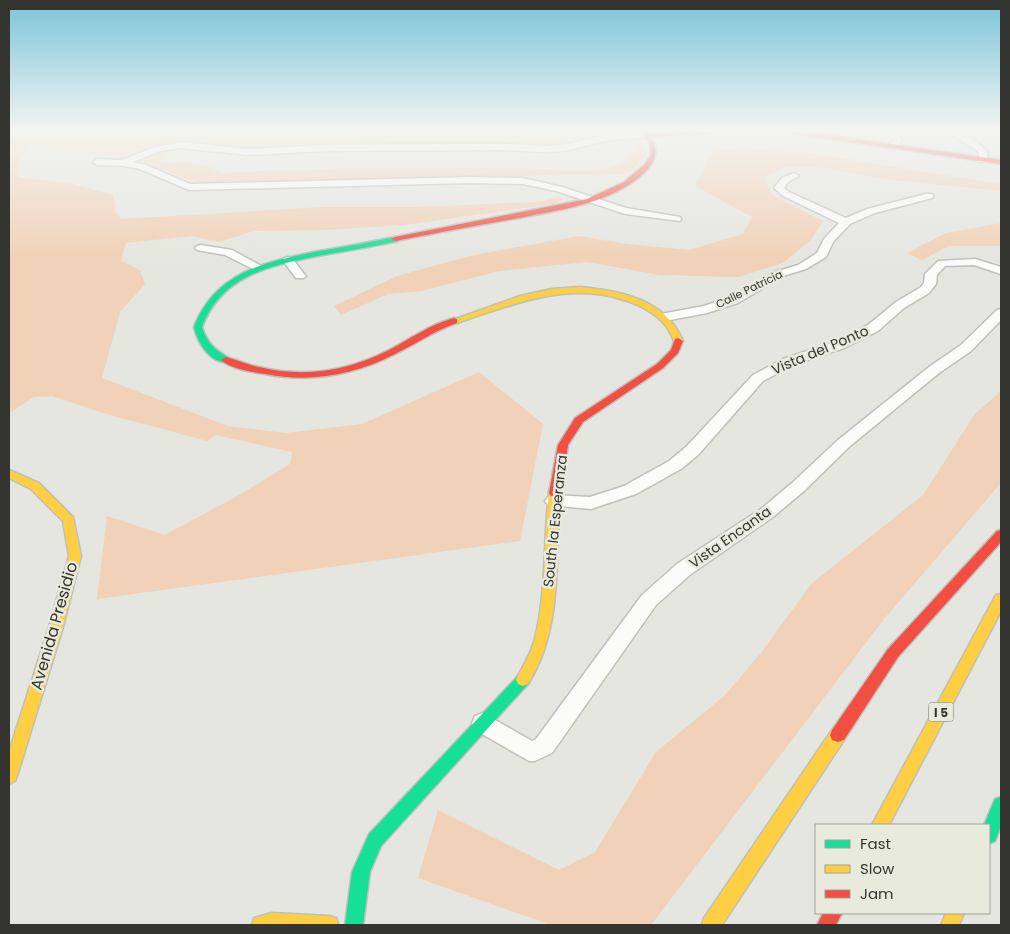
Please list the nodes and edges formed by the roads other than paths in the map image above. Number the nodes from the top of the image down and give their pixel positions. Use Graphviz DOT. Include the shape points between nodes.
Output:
graph roads {
  1 [pos="160,174"];
  2 [pos="638,174"];
  3 [pos="794,176"];
  4 [pos="929,196"];
  5 [pos="591,201"];
  6 [pos="676,219"];
  7 [pos="846,222"];
  8 [pos="202,248"];
  9 [pos="288,260"];
  10 [pos="986,265"];
  11 [pos="259,268"];
  12 [pos="1001,270"];
  13 [pos="300,276"];
  14 [pos="1001,313"];
  15 [pos="665,317"];
  16 [pos="9,474"];
  17 [pos="554,501"];
  18 [pos="1001,534"];
  19 [pos="1001,599"];
  20 [pos="483,723"];
  21 [pos="9,776"];
  22 [pos="1001,806"];
  23 [pos="881,824"];
  24 [pos="990,833"];
  25 [pos="832,914"];
  26 [pos="260,925"];
  27 [pos="329,925"];
  28 [pos="354,925"];
  29 [pos="711,925"];
  30 [pos="826,925"];
  1 -- 5 [label="street" via="189,187 523,181 560,188"];
  2 -- 5 [label="main road, South la Esperanza" via="615,192"];
  3 -- 7 [label="street" via="779,188"];
  4 -- 7 [label="street, Calle Patricia" via="871,211"];
  5 -- 6 [label="street" via="625,211"];
  5 -- 9 [label="main road, South la Esperanza"];
  7 -- 15 [label="street, Calle Patricia" via="828,241 822,255 802,267 779,274 734,300"];
  8 -- 11 [label="street" via="228,252"];
  9 -- 11 [label="main road, South la Esperanza"];
  9 -- 13 [label="street"];
  10 -- 12 [label="street"];
  10 -- 17 [label="street, Vista del Ponto" via="962,261 942,263 931,274 930,284 925,290 873,328 839,345 788,362 758,378 675,466 630,490 591,503"];
  11 -- 15 [label="main road, South la Esperanza" via="215,295 198,327 200,340 211,353 235,363 290,375 320,375 356,367 442,325 548,293 605,292 645,304"];
  14 -- 20 [label="street, Vista Encanta" via="966,348 844,443 767,513 664,584 649,600 544,746 529,751"];
  15 -- 17 [label="main road, South la Esperanza" via="676,331 678,342 675,351 660,366 579,420 563,444"];
  16 -- 21 [label="main road, Avenida Presidio" via="35,486 69,520 75,556"];
  17 -- 20 [label="main road, South la Esperanza" via="540,648 532,670"];
  18 -- 29 [label="main road" via="894,653"];
  19 -- 23 [label="main road, I 5"];
  20 -- 28 [label="main road, South la Esperanza" via="375,840 361,872"];
  22 -- 24 [label="main road"];
  25 -- 30 [label="main road"];
  26 -- 27 [label="main road" via="272,922"];
}
